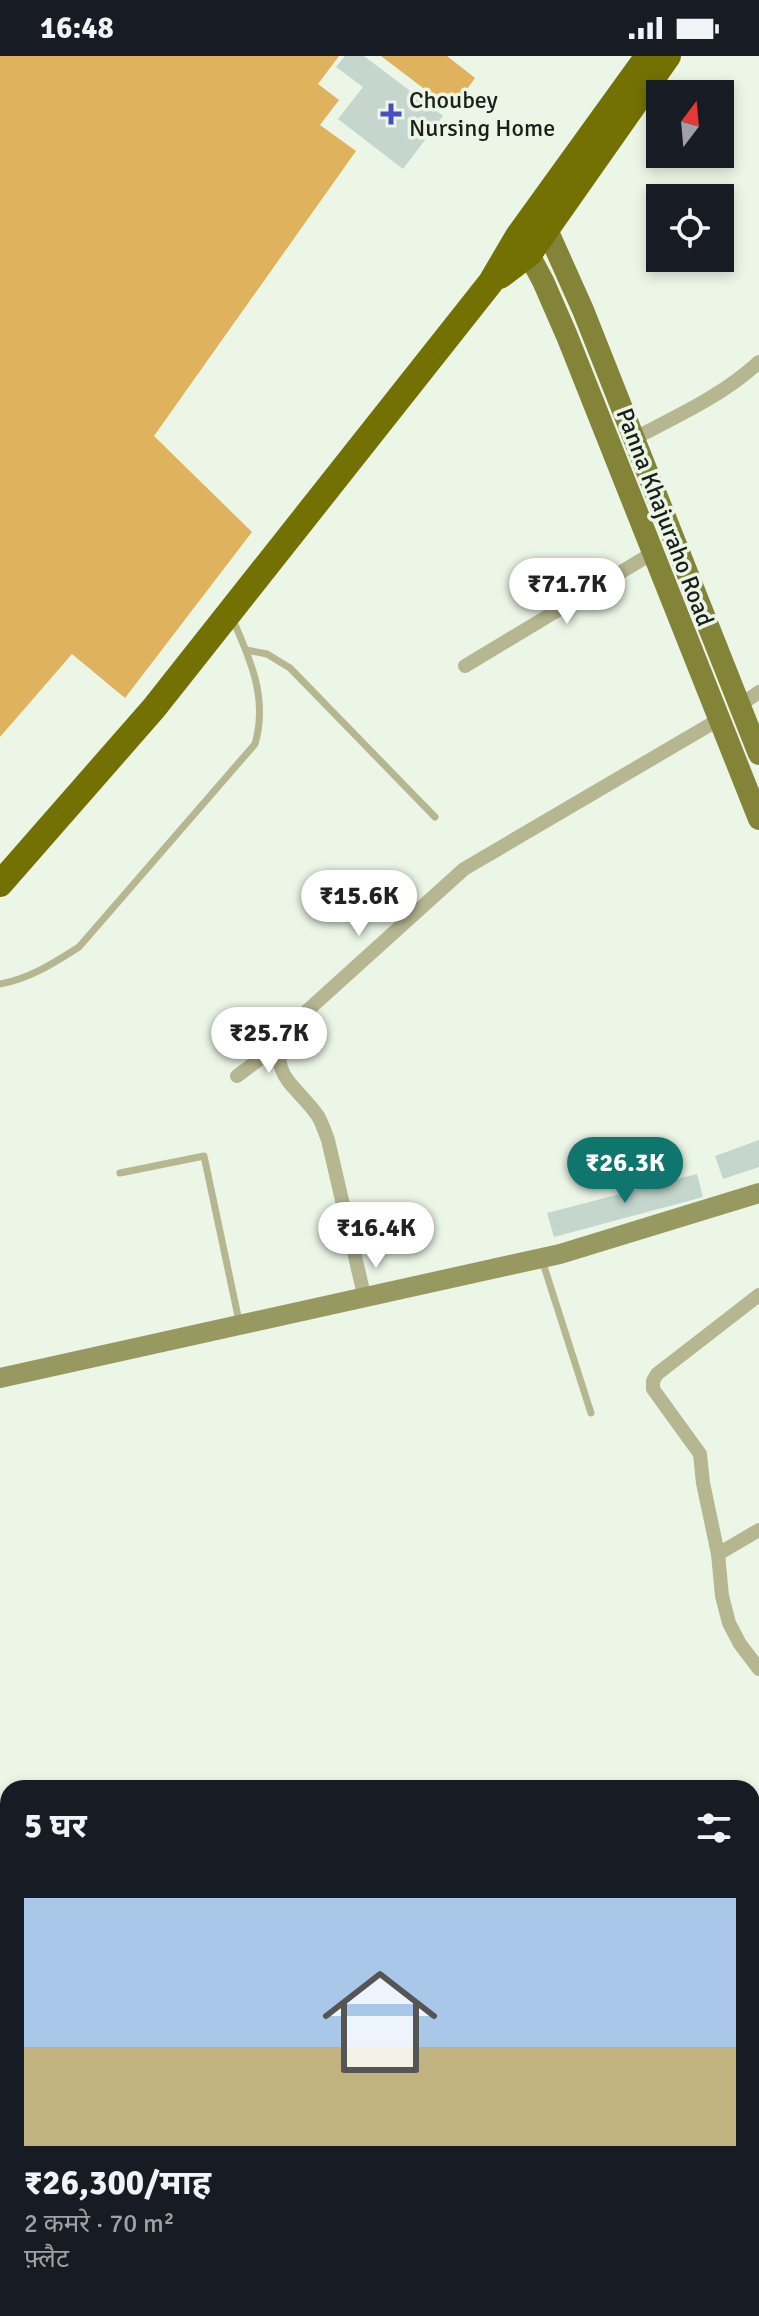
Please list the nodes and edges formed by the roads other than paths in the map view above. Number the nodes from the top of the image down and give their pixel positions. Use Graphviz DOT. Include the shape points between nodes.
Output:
graph roads {
  1 [pos="648,56"];
  2 [pos="668,56"];
  3 [pos="542,219"];
  4 [pos="524,245"];
  5 [pos="759,362"];
  6 [pos="633,439"];
  7 [pos="651,554"];
  8 [pos="229,611"];
  9 [pos="246,650"];
  10 [pos="465,666"];
  11 [pos="759,692"];
  12 [pos="740,705"];
  13 [pos="718,720"];
  14 [pos="759,754"];
  15 [pos="435,817"];
  16 [pos="759,819"];
  17 [pos="0,884"];
  18 [pos="0,984"];
  19 [pos="280,1044"];
  20 [pos="237,1076"];
  21 [pos="120,1173"];
  22 [pos="759,1193"];
  23 [pos="542,1258"];
  24 [pos="364,1295"];
  25 [pos="759,1295"];
  26 [pos="240,1323"];
  27 [pos="0,1378"];
  28 [pos="591,1413"];
  29 [pos="759,1530"];
  30 [pos="718,1554"];
  31 [pos="759,1669"];
  1 -- 3 [label="highway" via="614,100"];
  2 -- 3 [label="highway"];
  3 -- 4 [label="highway"];
  3 -- 6 [label="main road, Panna Khajuraho Road"];
  4 -- 7 [label="main road, Panna Khajuraho Road" via="567,336"];
  4 -- 8 [label="highway"];
  5 -- 6 [label="street" via="703,403"];
  6 -- 12 [label="main road, Panna Khajuraho Road"];
  7 -- 10 [label="street"];
  7 -- 13 [label="main road, Panna Khajuraho Road"];
  8 -- 9 [label="lane"];
  8 -- 17 [label="highway" via="154,708"];
  9 -- 15 [label="lane" via="267,654 290,668"];
  9 -- 18 [label="lane" via="261,698 255,744 79,947 30,975"];
  11 -- 12 [label="street"];
  12 -- 14 [label="main road, Panna Khajuraho Road"];
  13 -- 16 [label="main road, Panna Khajuraho Road"];
  13 -- 19 [label="street" via="464,869 287,1029"];
  19 -- 20 [label="street"];
  19 -- 24 [label="street" via="279,1067 319,1118 328,1140"];
  21 -- 26 [label="lane" via="204,1156"];
  22 -- 23 [label="main road"];
  23 -- 24 [label="main road"];
  23 -- 28 [label="lane"];
  24 -- 26 [label="main road"];
  25 -- 30 [label="street" via="653,1381 653,1389 700,1454"];
  26 -- 27 [label="main road"];
  29 -- 30 [label="street"];
  30 -- 31 [label="street" via="729,1623"];
}
